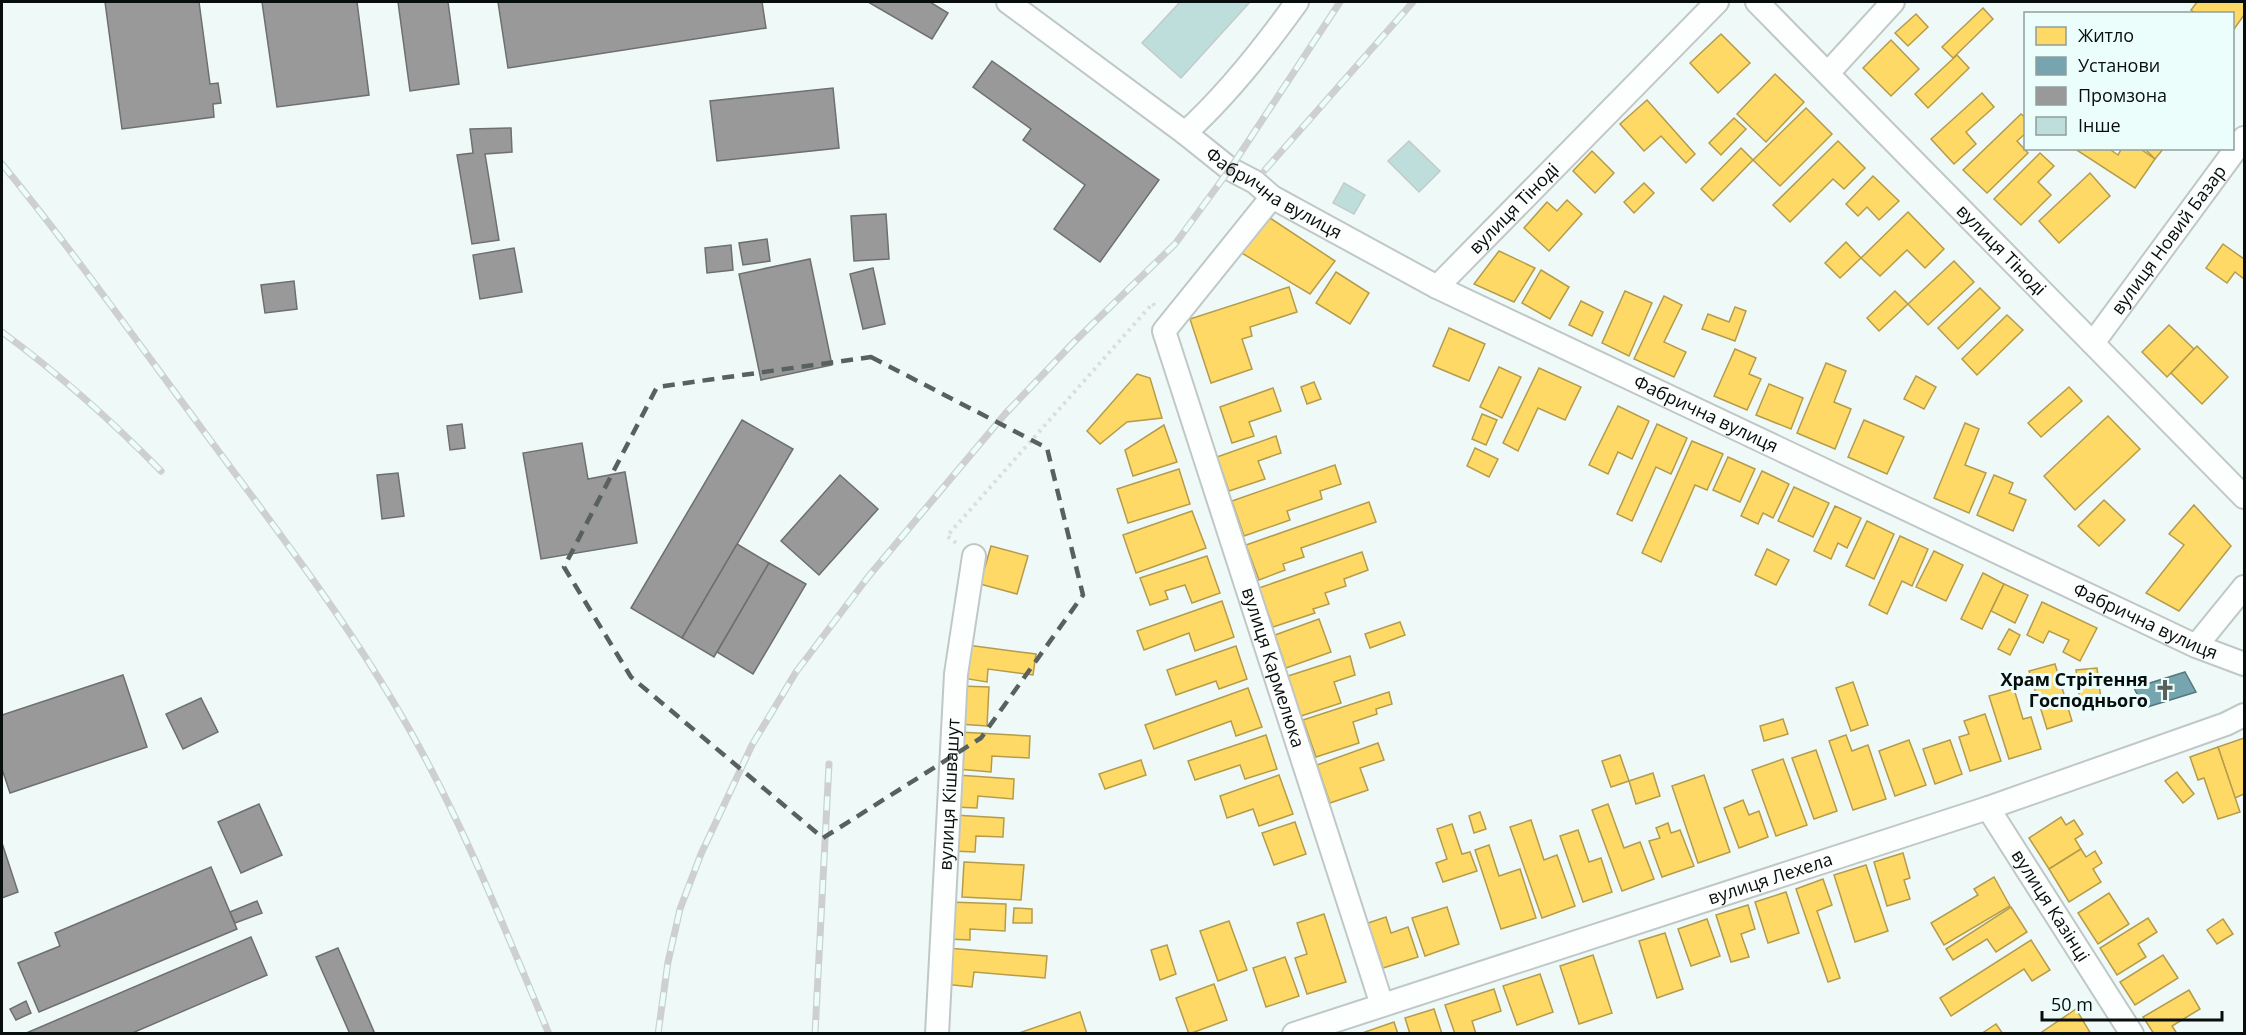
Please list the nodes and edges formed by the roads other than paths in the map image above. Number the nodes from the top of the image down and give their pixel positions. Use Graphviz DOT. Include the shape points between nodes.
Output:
graph roads {
  1 [pos="1008,2"];
  2 [pos="1297,2"];
  3 [pos="1717,2"];
  4 [pos="1757,2"];
  5 [pos="1893,2"];
  6 [pos="1828,73"];
  7 [pos="1185,133"];
  8 [pos="2244,138"];
  9 [pos="1272,197"];
  10 [pos="1437,287"];
  11 [pos="2093,343"];
  12 [pos="2244,497"];
  13 [pos="974,556"];
  14 [pos="2244,587"];
  15 [pos="2196,646"];
  16 [pos="2244,664"];
  17 [pos="2244,715"];
  18 [pos="1988,808"];
  19 [pos="1382,1005"];
  20 [pos="937,1034"];
  21 [pos="1294,1034"];
  22 [pos="2132,1034"];
  1 -- 7 [label="street, Фабрична вулиця"];
  2 -- 7 [label="street, Фабрична вулиця" via="1271,39"];
  3 -- 10 [label="street, вулиця Тіноді"];
  4 -- 6 [label="street, вулиця Тіноді"];
  5 -- 6 [label="street"];
  6 -- 11 [label="street, вулиця Тіноді"];
  7 -- 9 [label="street, Фабрична вулиця"];
  8 -- 11 [label="street, вулиця Новий Базар"];
  9 -- 10 [label="street, Фабрична вулиця"];
  9 -- 19 [label="street, вулиця Кармелюка" via="1164,331"];
  10 -- 15 [label="street, Фабрична вулиця"];
  11 -- 12 [label="street, вулиця Тіноді"];
  13 -- 20 [label="street, вулиця Кішвашут" via="956,674"];
  14 -- 15 [label="street"];
  15 -- 16 [label="street, Фабрична вулиця"];
  17 -- 18 [label="street, вулиця Лехела"];
  18 -- 19 [label="street, вулиця Лехела"];
  18 -- 22 [label="street, вулиця Казінці"];
  19 -- 21 [label="street, вулиця Лехела"];
}
